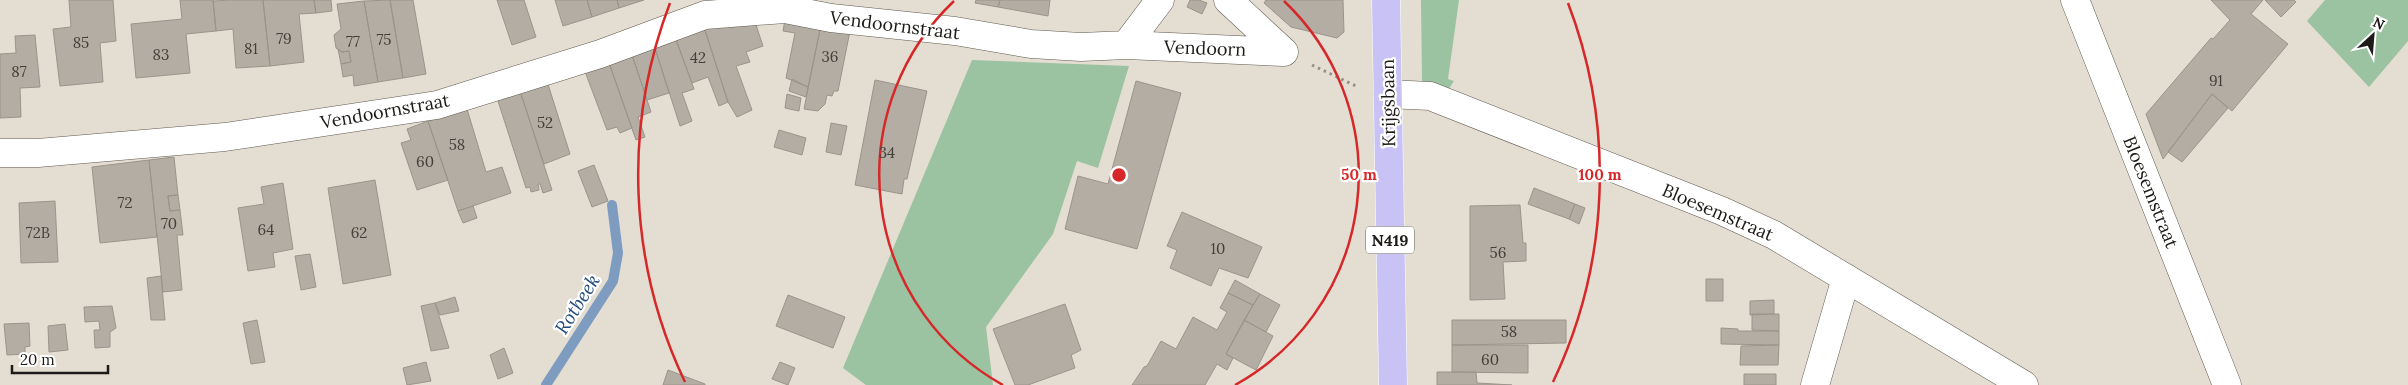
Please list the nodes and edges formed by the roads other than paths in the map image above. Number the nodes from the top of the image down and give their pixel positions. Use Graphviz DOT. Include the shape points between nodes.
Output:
graph roads {
  1 [pos="1160,0"];
  2 [pos="1228,0"];
  3 [pos="1386,0"];
  4 [pos="2074,0"];
  5 [pos="759,5"];
  6 [pos="1031,44"];
  7 [pos="1126,45"];
  8 [pos="1388,94"];
  9 [pos="0,153"];
  10 [pos="1846,278"];
  11 [pos="1393,385"];
  12 [pos="1815,385"];
  13 [pos="2024,385"];
  14 [pos="2227,385"];
  1 -- 7 [label="street, Vendoorn"];
  2 -- 7 [label="street, Vendoorn" via="1284,52"];
  3 -- 8 [label="main road, Krijgsbaan / N419"];
  4 -- 14 [label="street, Bloesemstraat"];
  5 -- 6 [label="street, Vendoornstraat" via="831,18 955,31"];
  5 -- 9 [label="street, Vendoornstraat" via="705,15 600,54 437,105 226,137 38,153"];
  6 -- 7 [label="street, Vendoorn"];
  8 -- 10 [label="street, Bloesemstraat" via="1430,96 1722,211 1774,235"];
  8 -- 11 [label="main road, Krijgsbaan / N419"];
  10 -- 12 [label="street"];
  10 -- 13 [label="street, Bloesemstraat"];
}
